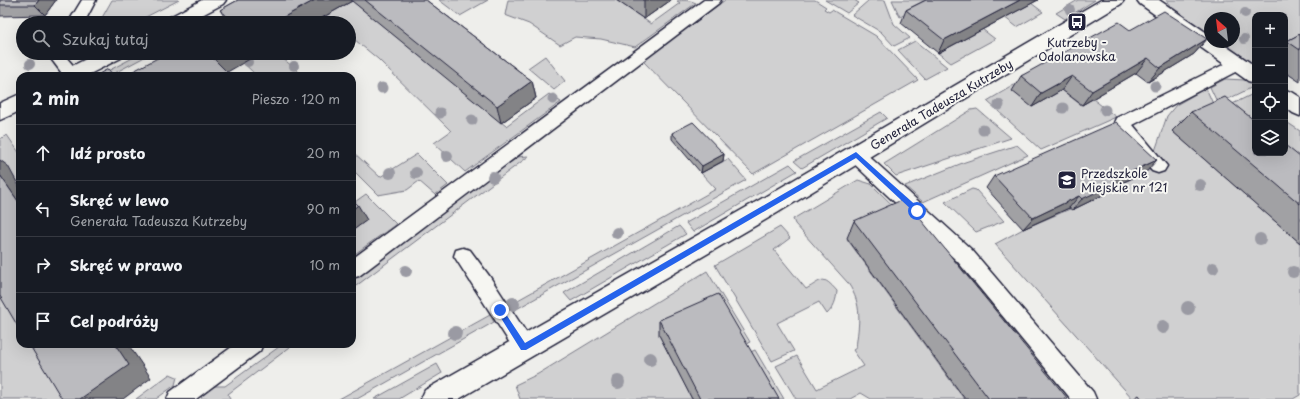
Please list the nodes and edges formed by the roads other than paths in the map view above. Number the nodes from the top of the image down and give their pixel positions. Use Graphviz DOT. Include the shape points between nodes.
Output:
graph roads {
  1 [pos="89,0"];
  2 [pos="217,0"];
  3 [pos="714,0"];
  4 [pos="1115,0"];
  5 [pos="1146,0"];
  6 [pos="80,16"];
  7 [pos="186,16"];
  8 [pos="60,60"];
  9 [pos="100,60"];
  10 [pos="1237,64"];
  11 [pos="68,72"];
  12 [pos="76,72"];
  13 [pos="1252,74"];
  14 [pos="1288,99"];
  15 [pos="16,104"];
  16 [pos="1300,108"];
  17 [pos="0,112"];
  18 [pos="856,154"];
  19 [pos="1158,166"];
  20 [pos="463,256"];
  21 [pos="356,267"];
  22 [pos="248,348"];
  23 [pos="524,348"];
  24 [pos="178,399"];
  25 [pos="434,399"];
  26 [pos="1085,399"];
  1 -- 6 [label="lane"];
  2 -- 7 [label="street"];
  3 -- 21 [label="lane"];
  4 -- 18 [label="street, Generała Tadeusza Kutrzeby"];
  5 -- 10 [label="street"];
  8 -- 11 [label="lane"];
  9 -- 12 [label="street"];
  10 -- 13 [label="street"];
  10 -- 19 [label="lane" via="1122,123"];
  14 -- 16 [label="street"];
  15 -- 17 [label="street"];
  18 -- 23 [label="street, Generała Tadeusza Kutrzeby"];
  18 -- 26 [label="lane" via="965,256"];
  20 -- 23 [label="lane"];
  22 -- 24 [label="lane"];
  23 -- 25 [label="street, Generała Tadeusza Kutrzeby"];
}
